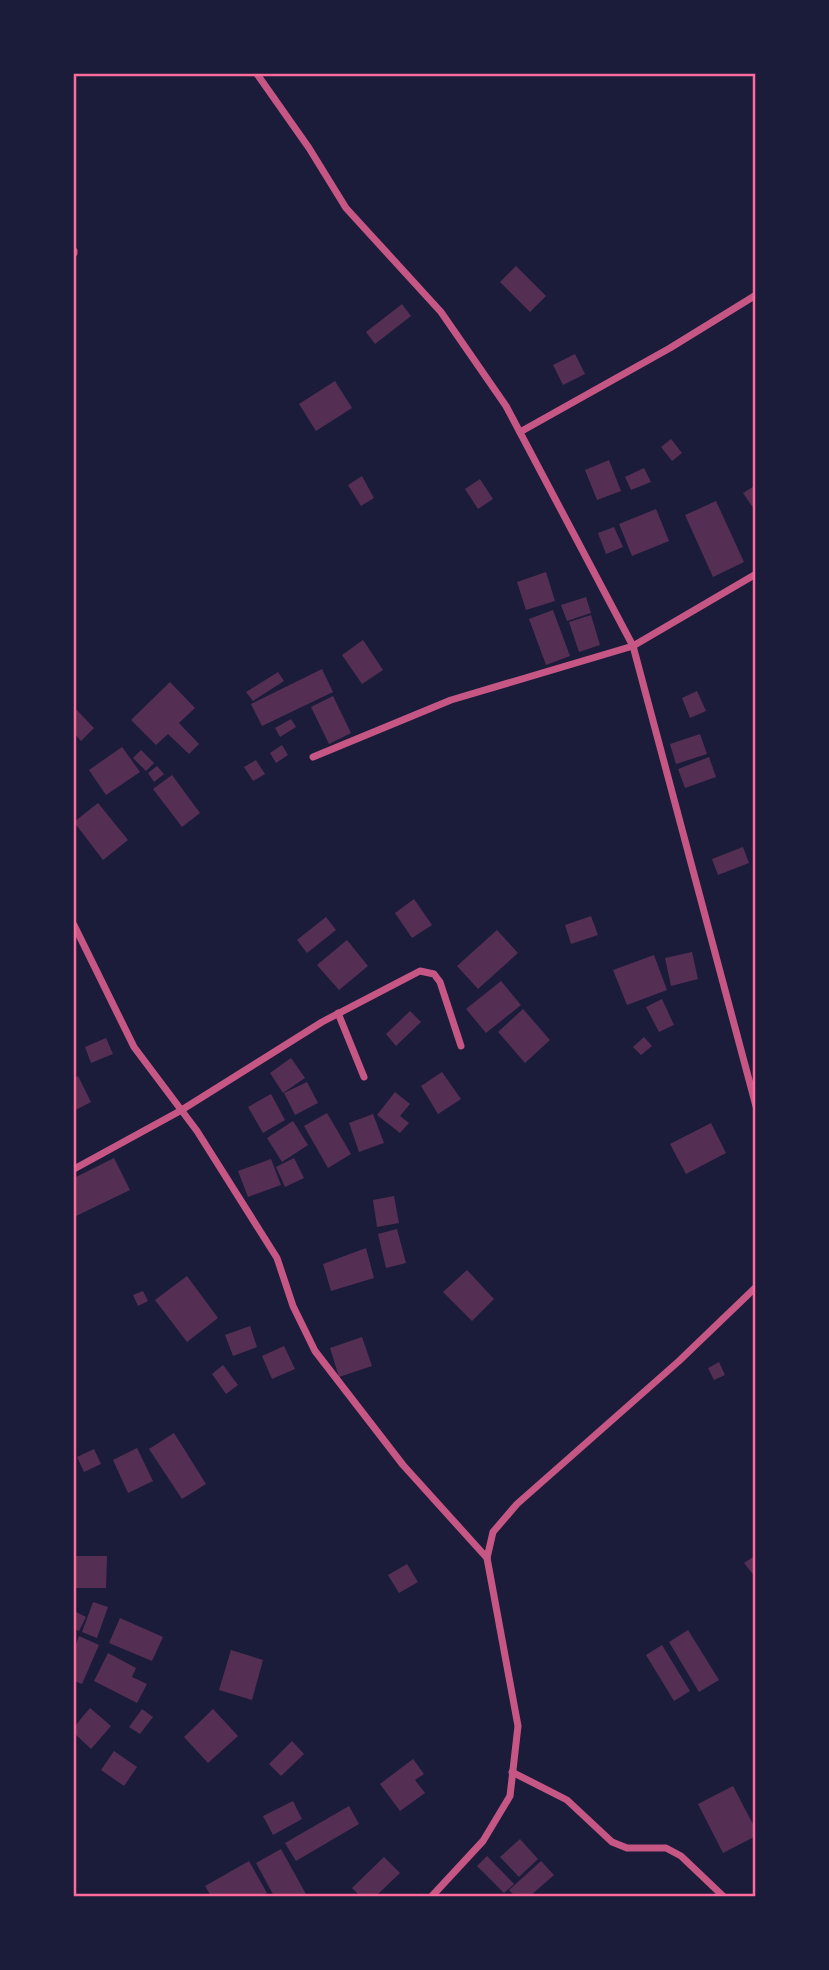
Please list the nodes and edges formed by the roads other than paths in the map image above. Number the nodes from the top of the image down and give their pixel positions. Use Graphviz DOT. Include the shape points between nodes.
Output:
graph roads {
  1 [pos="257,74"];
  2 [pos="755,295"];
  3 [pos="520,432"];
  4 [pos="755,574"];
  5 [pos="633,646"];
  6 [pos="313,757"];
  7 [pos="74,925"];
  8 [pos="338,1013"];
  9 [pos="461,1046"];
  10 [pos="364,1077"];
  11 [pos="755,1106"];
  12 [pos="180,1111"];
  13 [pos="74,1169"];
  14 [pos="755,1287"];
  15 [pos="487,1558"];
  16 [pos="512,1772"];
  17 [pos="432,1896"];
  18 [pos="723,1896"];
  1 -- 3 [label="street" via="346,208 441,312"];
  2 -- 3 [label="street"];
  3 -- 5 [label="street"];
  4 -- 5 [label="street"];
  5 -- 6 [label="street" via="451,700"];
  5 -- 11 [label="street"];
  7 -- 12 [label="street" via="134,1047"];
  8 -- 9 [label="street" via="410,975 420,971 434,974"];
  8 -- 10 [label="street"];
  8 -- 12 [label="street"];
  12 -- 13 [label="street"];
  12 -- 15 [label="street" via="276,1258 315,1351 403,1465"];
  14 -- 15 [label="street" via="517,1504 493,1532"];
  15 -- 16 [label="street" via="517,1726"];
  16 -- 17 [label="street" via="510,1796 483,1841"];
  16 -- 18 [label="street" via="567,1800 612,1842 627,1848 666,1848 681,1856"];
}
